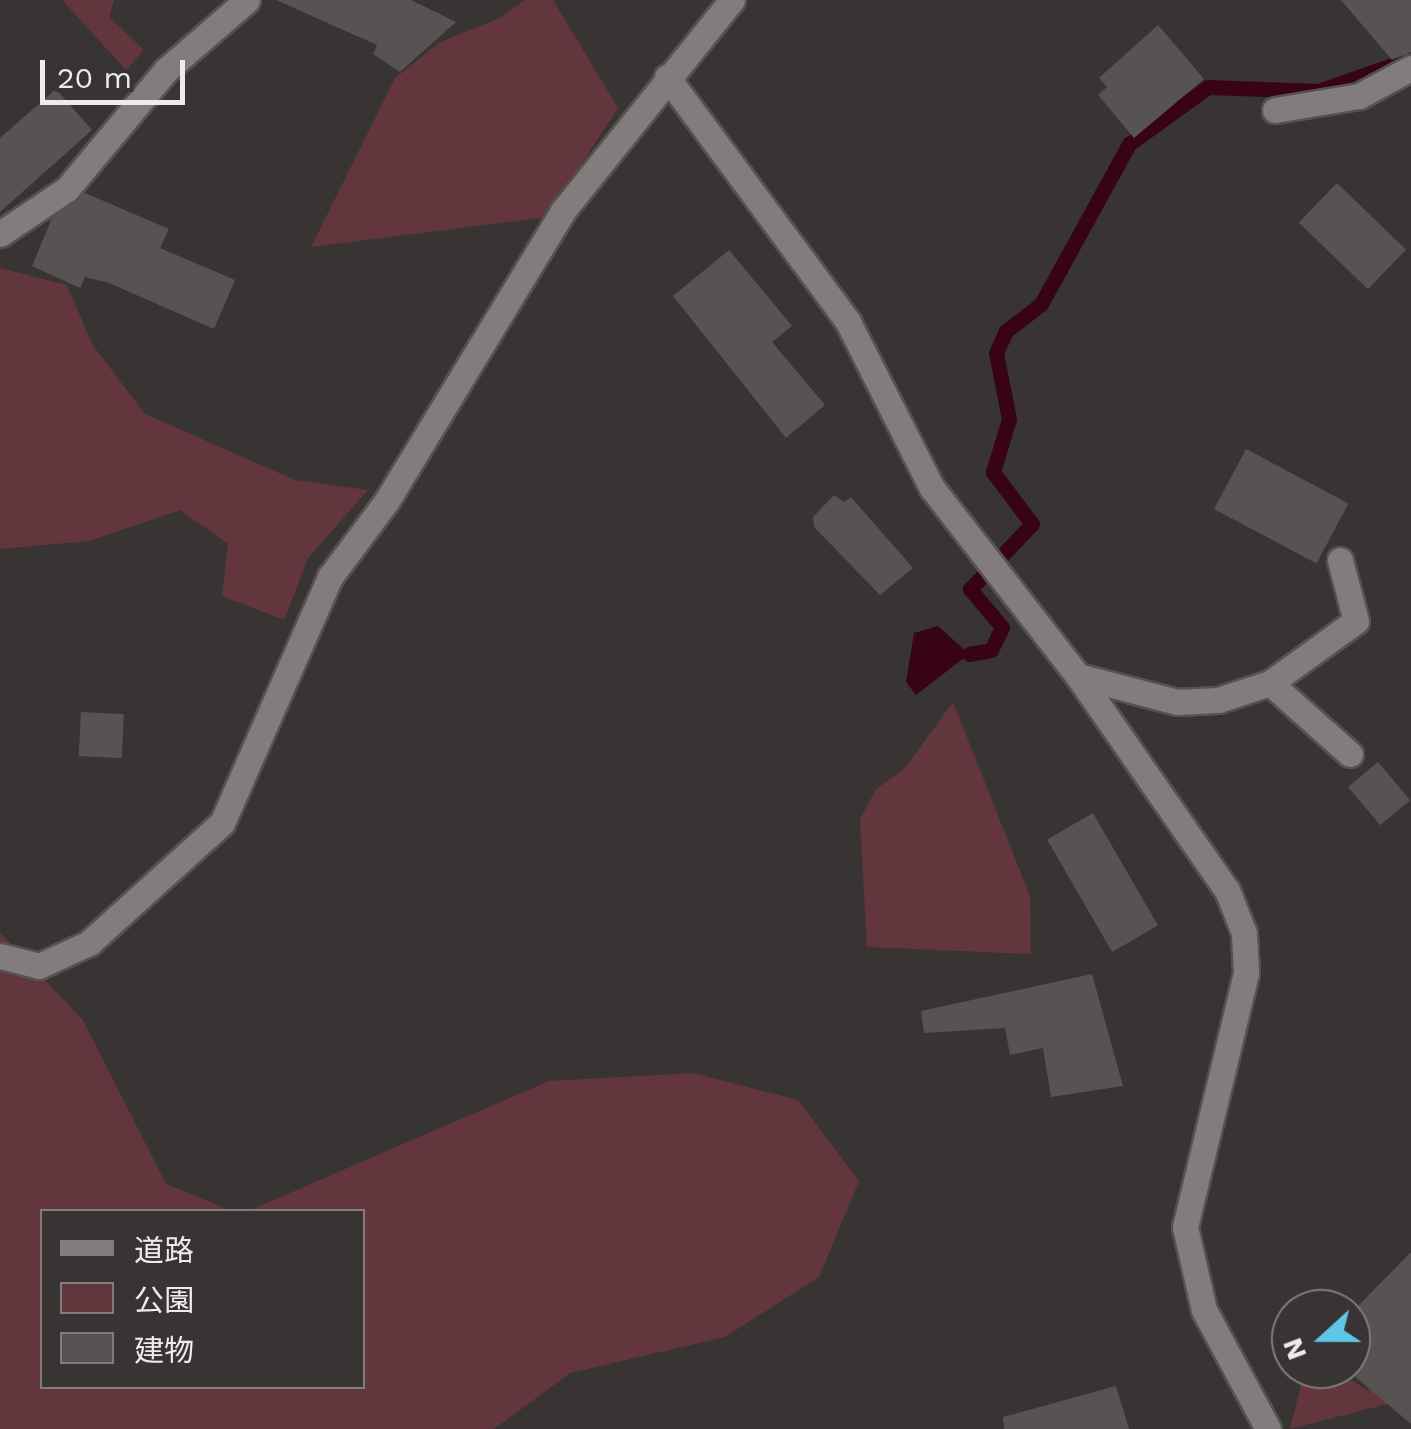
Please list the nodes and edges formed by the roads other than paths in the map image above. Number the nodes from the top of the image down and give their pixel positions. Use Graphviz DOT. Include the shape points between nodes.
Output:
graph roads {
  1 [pos="247,0"];
  2 [pos="732,0"];
  3 [pos="1411,68"];
  4 [pos="667,77"];
  5 [pos="1275,110"];
  6 [pos="0,234"];
  7 [pos="1340,560"];
  8 [pos="1078,676"];
  9 [pos="1270,683"];
  10 [pos="1350,754"];
  11 [pos="0,956"];
  12 [pos="1268,1429"];
  1 -- 6 [label="street" via="166,70 68,188"];
  2 -- 4 [label="street"];
  3 -- 5 [label="street" via="1359,96"];
  4 -- 8 [label="street" via="848,322 932,488"];
  4 -- 11 [label="street" via="562,212 386,502 330,578 222,823 89,943 40,966"];
  7 -- 9 [label="street" via="1356,621"];
  8 -- 9 [label="street" via="1177,702 1218,700"];
  8 -- 12 [label="street" via="1192,834 1244,933 1243,988 1185,1227 1204,1310"];
  9 -- 10 [label="street"];
}
